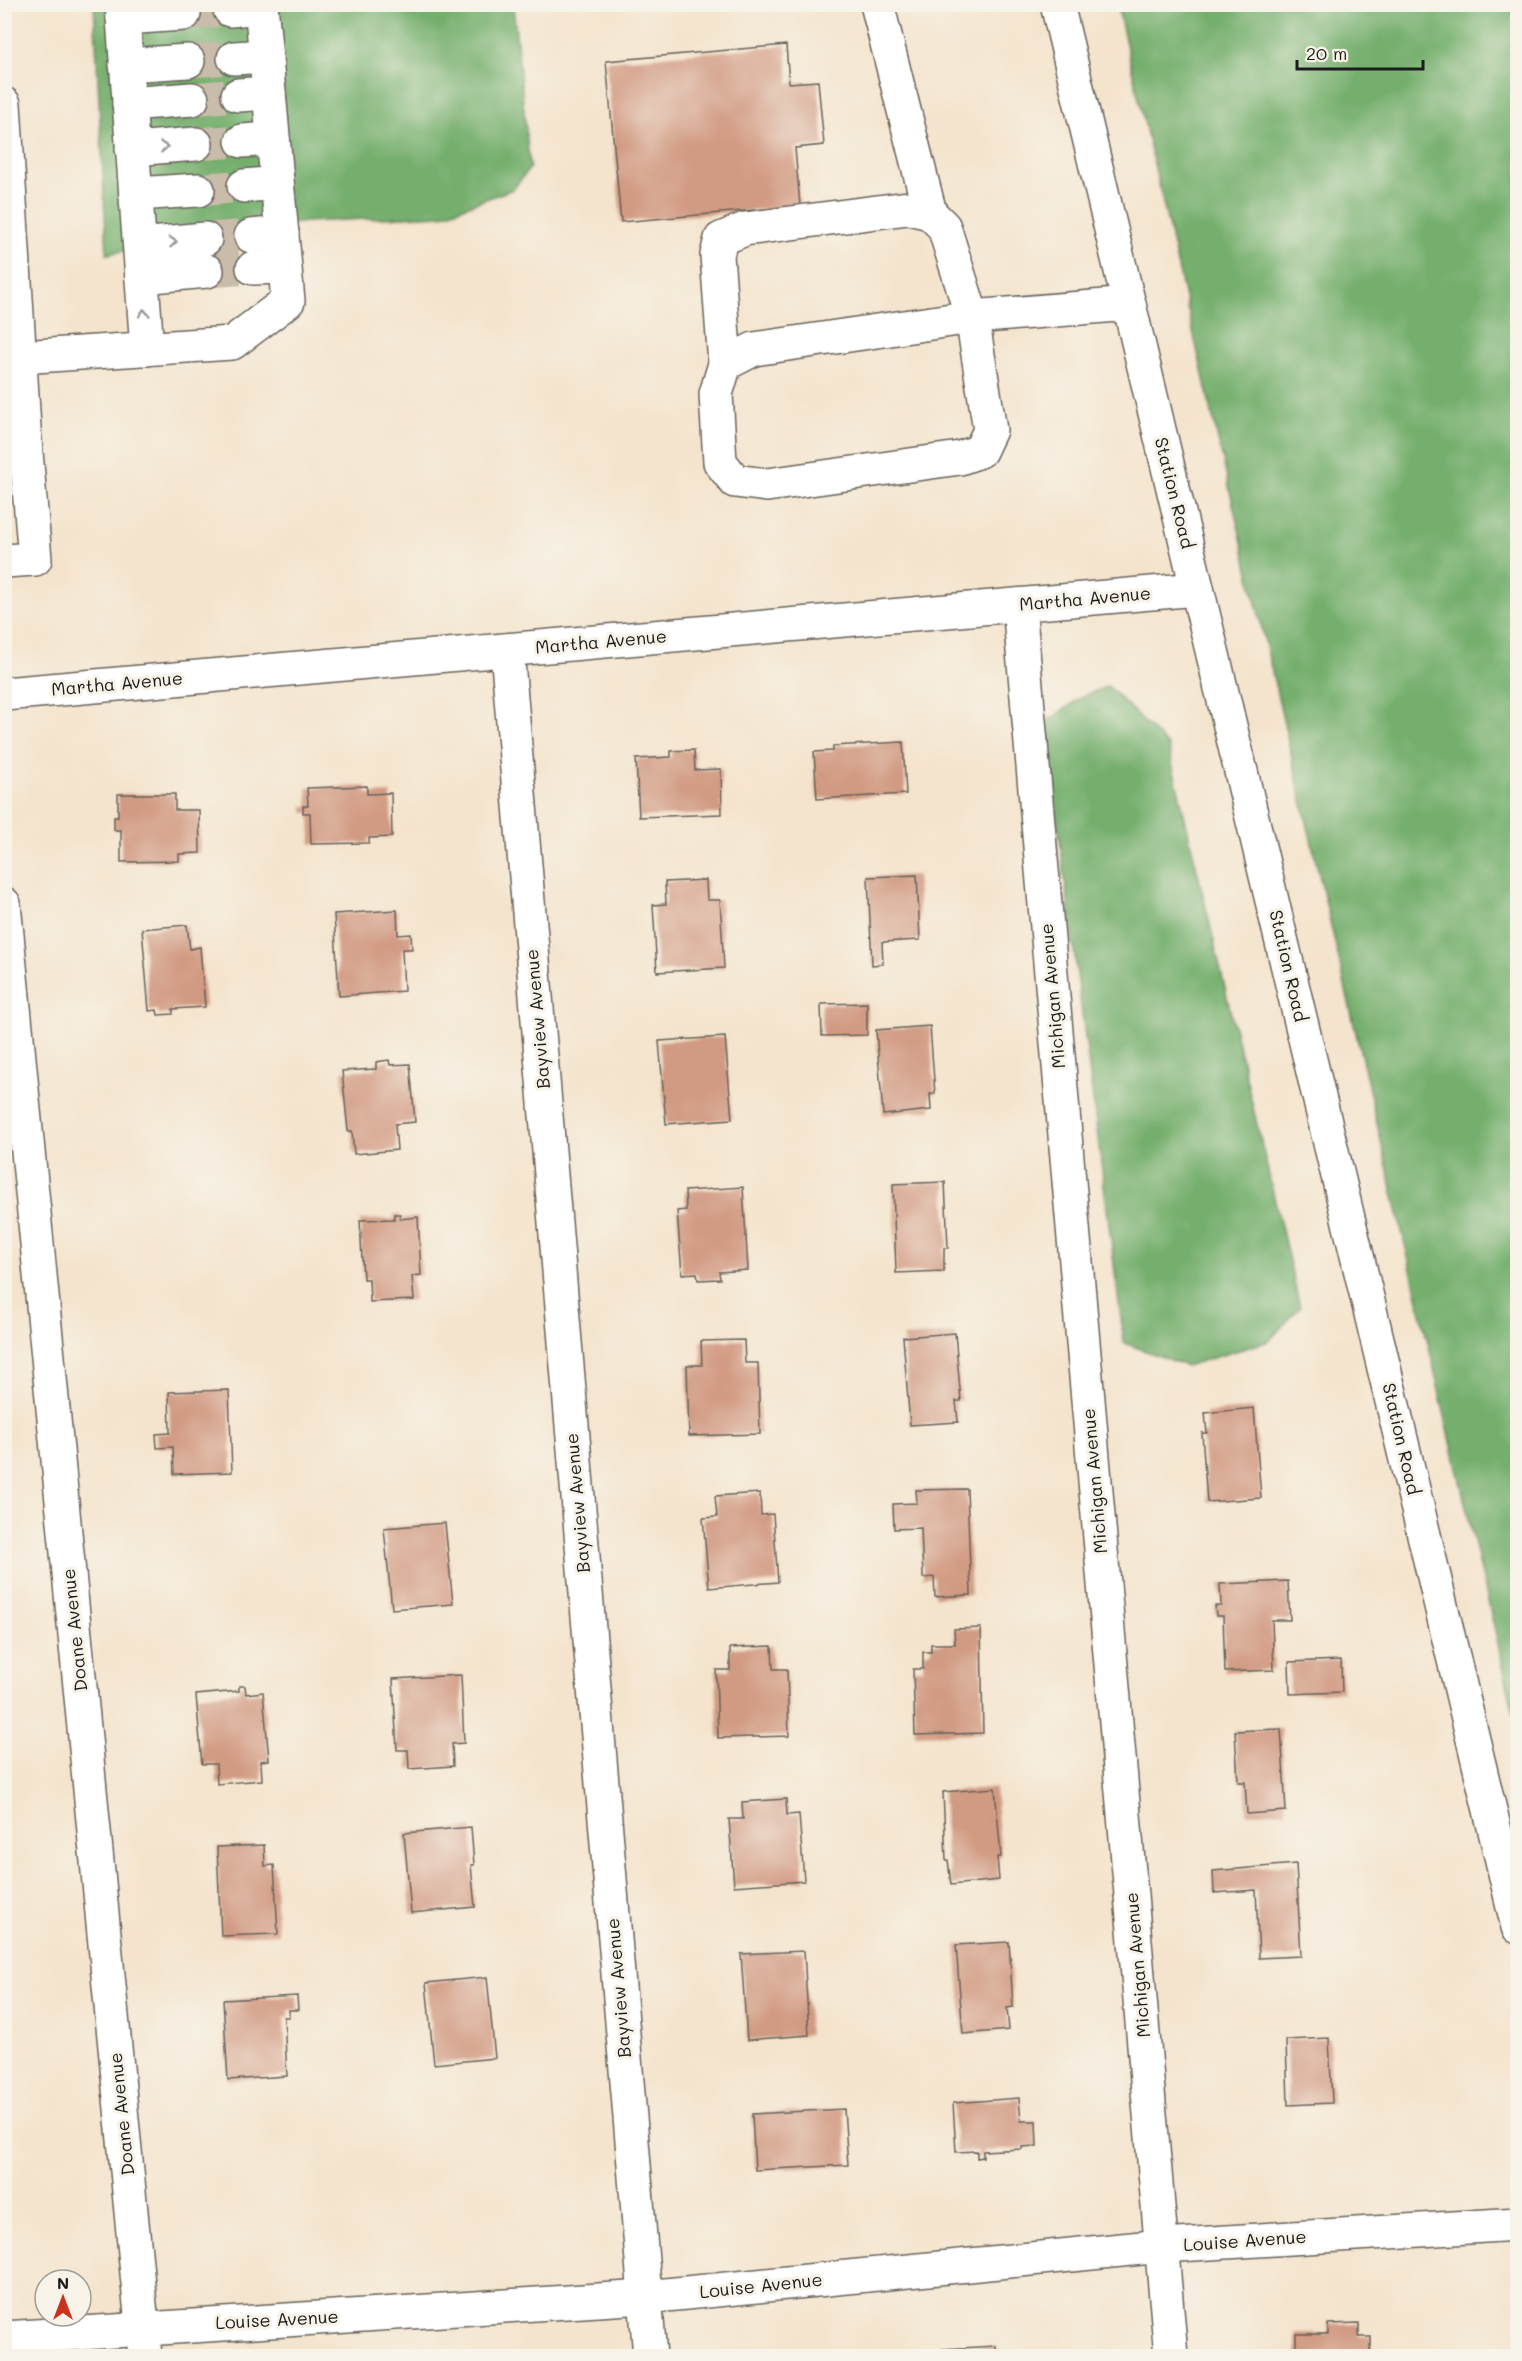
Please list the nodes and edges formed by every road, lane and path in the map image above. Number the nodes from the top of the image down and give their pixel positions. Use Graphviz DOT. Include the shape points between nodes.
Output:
graph roads {
  1 [pos="877,4"];
  2 [pos="1057,4"];
  3 [pos="251,7"];
  4 [pos="122,11"];
  5 [pos="184,14"];
  6 [pos="189,61"];
  7 [pos="126,65"];
  8 [pos="192,99"];
  9 [pos="4,104"];
  10 [pos="129,104"];
  11 [pos="196,144"];
  12 [pos="132,149"];
  13 [pos="277,183"];
  14 [pos="244,186"];
  15 [pos="198,190"];
  16 [pos="8,194"];
  17 [pos="136,194"];
  18 [pos="930,213"];
  19 [pos="206,239"];
  20 [pos="140,245"];
  21 [pos="285,267"];
  22 [pos="253,268"];
  23 [pos="207,271"];
  24 [pos="142,278"];
  25 [pos="1129,304"];
  26 [pos="972,317"];
  27 [pos="11,318"];
  28 [pos="147,349"];
  29 [pos="20,357"];
  30 [pos="725,364"];
  31 [pos="14,429"];
  32 [pos="4,561"];
  33 [pos="1197,589"];
  34 [pos="1019,605"];
  35 [pos="507,650"];
  36 [pos="4,694"];
  37 [pos="4,904"];
  38 [pos="1518,1927"];
  39 [pos="1518,2224"];
  40 [pos="1162,2246"];
  41 [pos="645,2297"];
  42 [pos="4,2338"];
  43 [pos="144,2342"];
  44 [pos="650,2356"];
  45 [pos="1171,2356"];
  1 -- 18 [label="street"];
  2 -- 25 [label="street, Station Road"];
  3 -- 13 [label="street" via="250,57 258,140"];
  4 -- 5 [label="street"];
  4 -- 7 [label="street"];
  6 -- 7 [label="street"];
  7 -- 10 [label="street"];
  8 -- 10 [label="street"];
  9 -- 16 [label="street"];
  10 -- 12 [label="street"];
  12 -- 11 [label="street, one-way"];
  12 -- 17 [label="street"];
  13 -- 14 [label="street"];
  13 -- 21 [label="street" via="266,234"];
  15 -- 17 [label="street"];
  16 -- 27 [label="street"];
  17 -- 20 [label="street"];
  18 -- 26 [label="street" via="944,227"];
  18 -- 30 [label="street" via="908,208 745,229 722,239 717,255"];
  20 -- 19 [label="street, one-way"];
  20 -- 24 [label="street"];
  21 -- 22 [label="street"];
  21 -- 28 [label="street" via="288,300 232,343"];
  23 -- 24 [label="street"];
  28 -- 24 [label="street, one-way"];
  25 -- 26 [label="street"];
  25 -- 33 [label="street, Station Road"];
  26 -- 30 [label="street" via="754,349"];
  26 -- 30 [label="street" via="990,430 980,451 960,458 767,485 735,480 720,462 716,394"];
  27 -- 29 [label="street"];
  28 -- 29 [label="street"];
  29 -- 31 [label="street"];
  31 -- 32 [label="street" via="35,559"];
  33 -- 34 [label="street, Martha Avenue"];
  33 -- 38 [label="street, Station Road"];
  34 -- 35 [label="street, Martha Avenue"];
  34 -- 40 [label="street, Michigan Avenue"];
  35 -- 36 [label="street, Martha Avenue"];
  35 -- 41 [label="street, Bayview Avenue"];
  37 -- 43 [label="street, Doane Avenue"];
  39 -- 40 [label="street, Louise Avenue"];
  40 -- 41 [label="street, Louise Avenue"];
  40 -- 45 [label="street, Michigan Avenue"];
  41 -- 43 [label="street, Louise Avenue"];
  41 -- 44 [label="street, Bayview Avenue"];
  42 -- 43 [label="street, Louise Avenue"];
}
